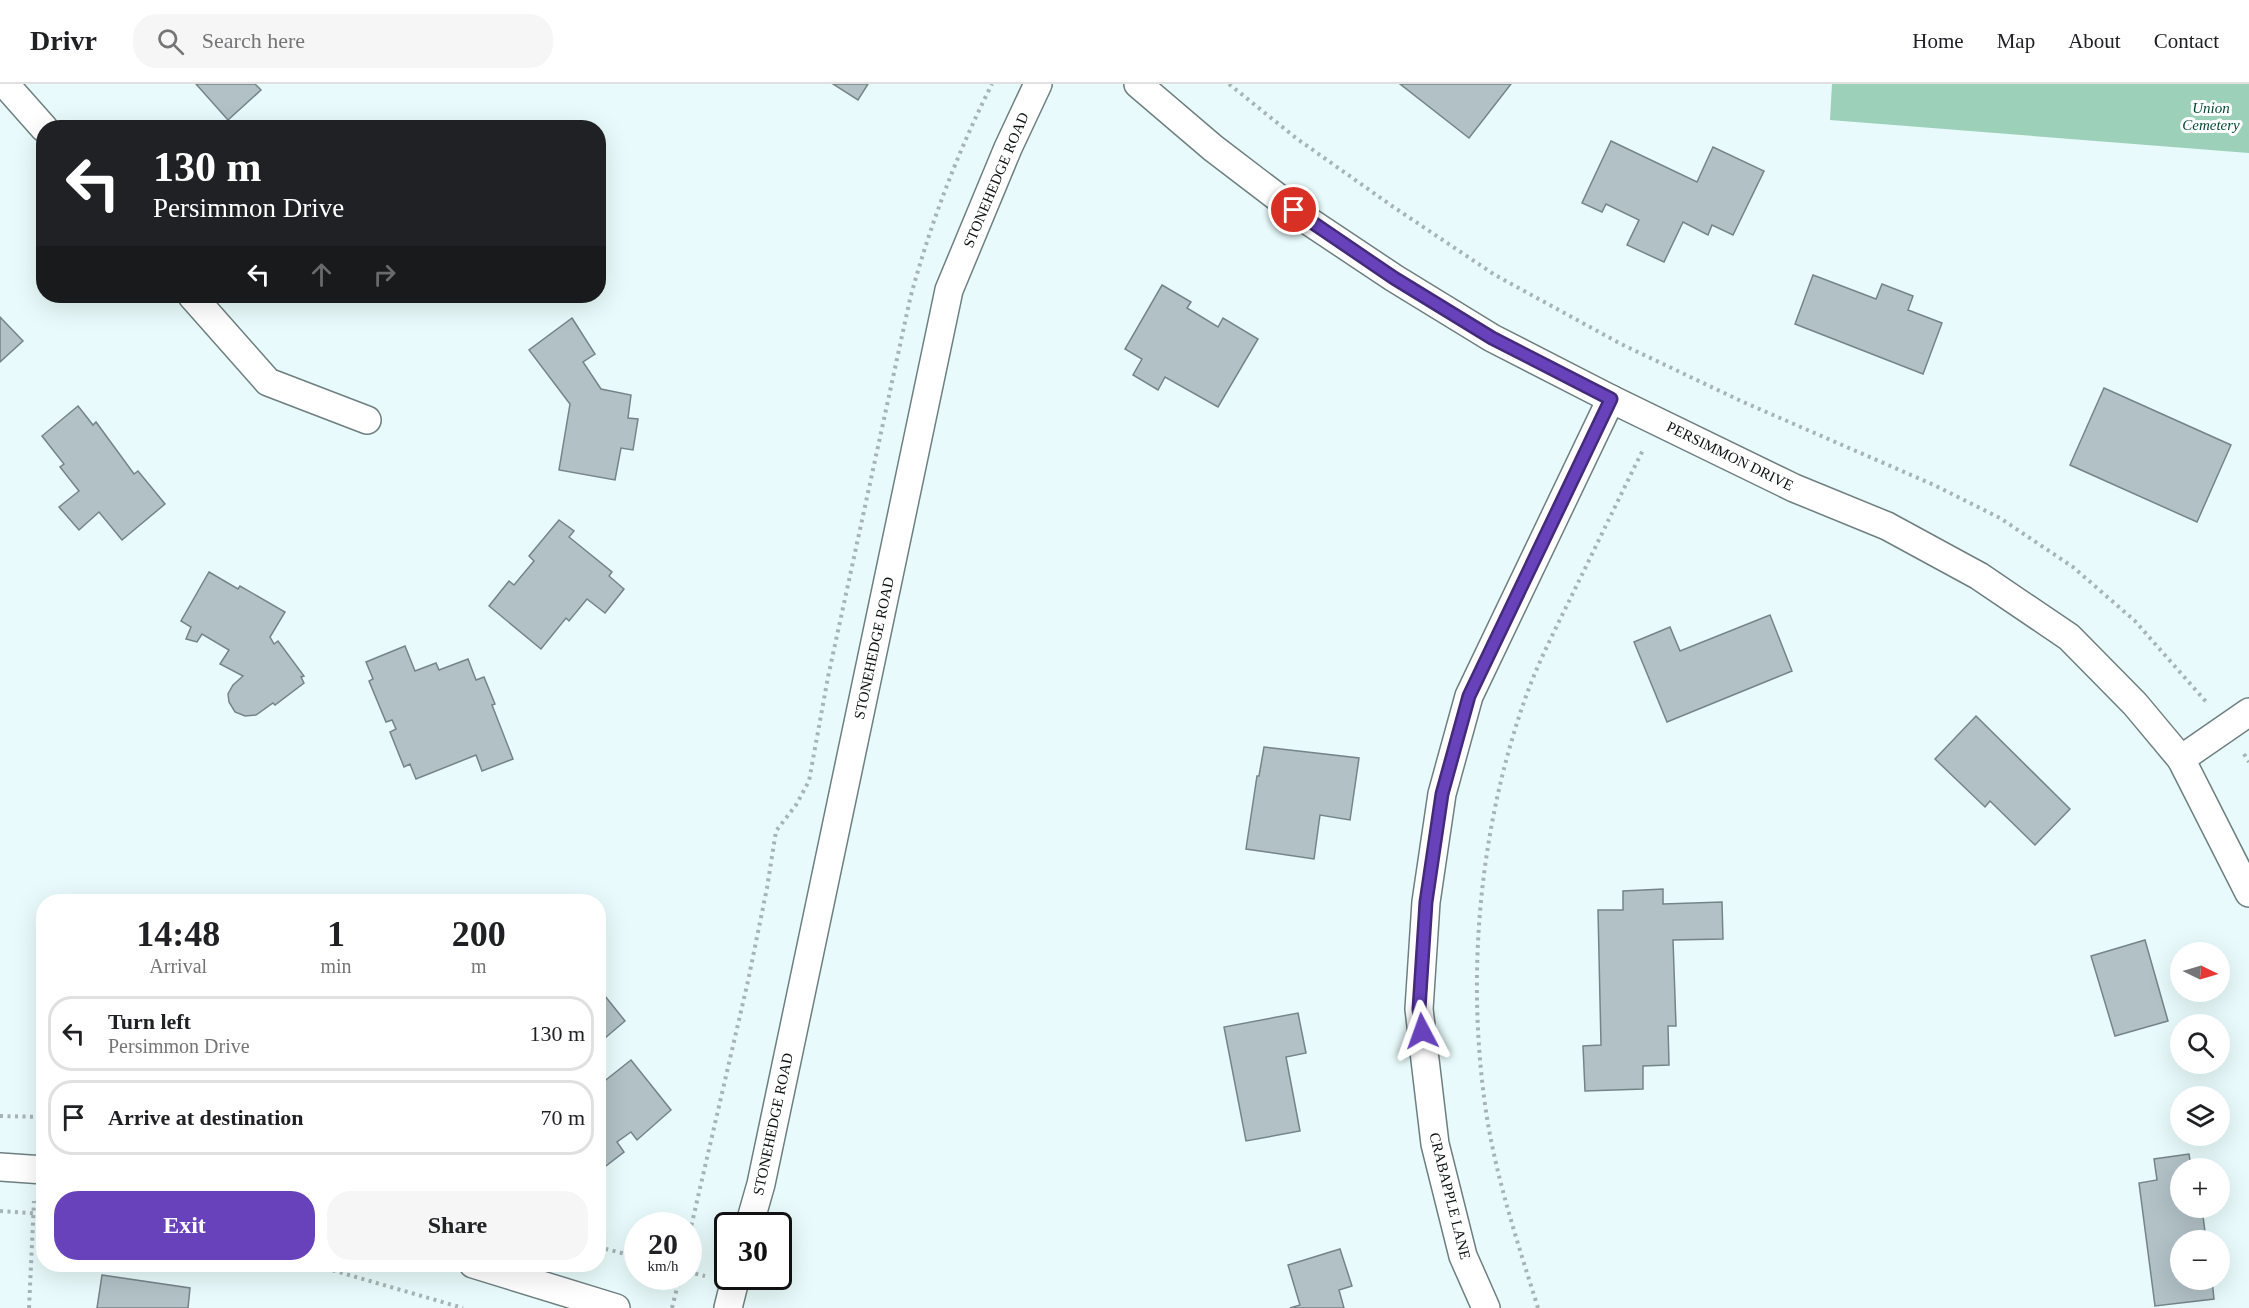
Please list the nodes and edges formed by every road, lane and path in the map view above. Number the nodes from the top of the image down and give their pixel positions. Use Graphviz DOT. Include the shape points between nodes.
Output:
graph roads {
  1 [pos="5,84"];
  2 [pos="992,84"];
  3 [pos="1038,84"];
  4 [pos="1138,84"];
  5 [pos="1229,84"];
  6 [pos="37,120"];
  7 [pos="198,303"];
  8 [pos="1611,399"];
  9 [pos="367,420"];
  10 [pos="1647,442"];
  11 [pos="2249,712"];
  12 [pos="2227,727"];
  13 [pos="2181,759"];
  14 [pos="2249,762"];
  15 [pos="2249,893"];
  16 [pos="0,1116"];
  17 [pos="36,1117"];
  18 [pos="0,1167"];
  19 [pos="36,1169"];
  20 [pos="34,1195"];
  21 [pos="0,1212"];
  22 [pos="694,1212"];
  23 [pos="752,1212"];
  24 [pos="33,1214"];
  25 [pos="36,1214"];
  26 [pos="606,1249"];
  27 [pos="624,1254"];
  28 [pos="339,1272"];
  29 [pos="499,1272"];
  30 [pos="702,1276"];
  31 [pos="708,1277"];
  32 [pos="676,1290"];
  33 [pos="732,1290"];
  34 [pos="29,1308"];
  35 [pos="463,1308"];
  36 [pos="616,1308"];
  37 [pos="672,1308"];
  38 [pos="728,1308"];
  39 [pos="1486,1308"];
  40 [pos="1538,1308"];
  1 -- 6 [label="street"];
  2 -- 22 [label="path" via="973,121 923,249 892,374 809,781 776,831 748,981"];
  3 -- 23 [label="street, STONEHEDGE ROAD" via="950,290"];
  4 -- 8 [label="street, PERSIMMON DRIVE" via="1213,148 1319,228 1394,278 1492,338"];
  5 -- 12 [label="path" via="1296,138 1495,276 1621,344 2000,518 2073,567 2135,621"];
  7 -- 9 [label="street" via="268,382"];
  8 -- 13 [label="street, PERSIMMON DRIVE" via="1794,488 1887,526 1979,576 2069,637 2135,704"];
  8 -- 39 [label="street, CRABAPPLE LANE" via="1469,696 1442,794 1426,902 1419,1009 1435,1144 1463,1256"];
  10 -- 40 [label="path" via="1525,698 1502,773 1483,883 1476,964 1487,1113 1504,1197"];
  11 -- 12 [label="street"];
  12 -- 13 [label="street"];
  12 -- 14 [label="path"];
  13 -- 15 [label="street, PERSIMMON DRIVE"];
  16 -- 17 [label="path"];
  18 -- 19 [label="street"];
  20 -- 24 [label="path"];
  21 -- 24 [label="path"];
  24 -- 25 [label="path"];
  24 -- 34 [label="path"];
  26 -- 27 [label="path"];
  28 -- 35 [label="path"];
  29 -- 36 [label="street"];
  30 -- 31 [label="path"];
  32 -- 37 [label="path"];
  33 -- 38 [label="street"];
}
